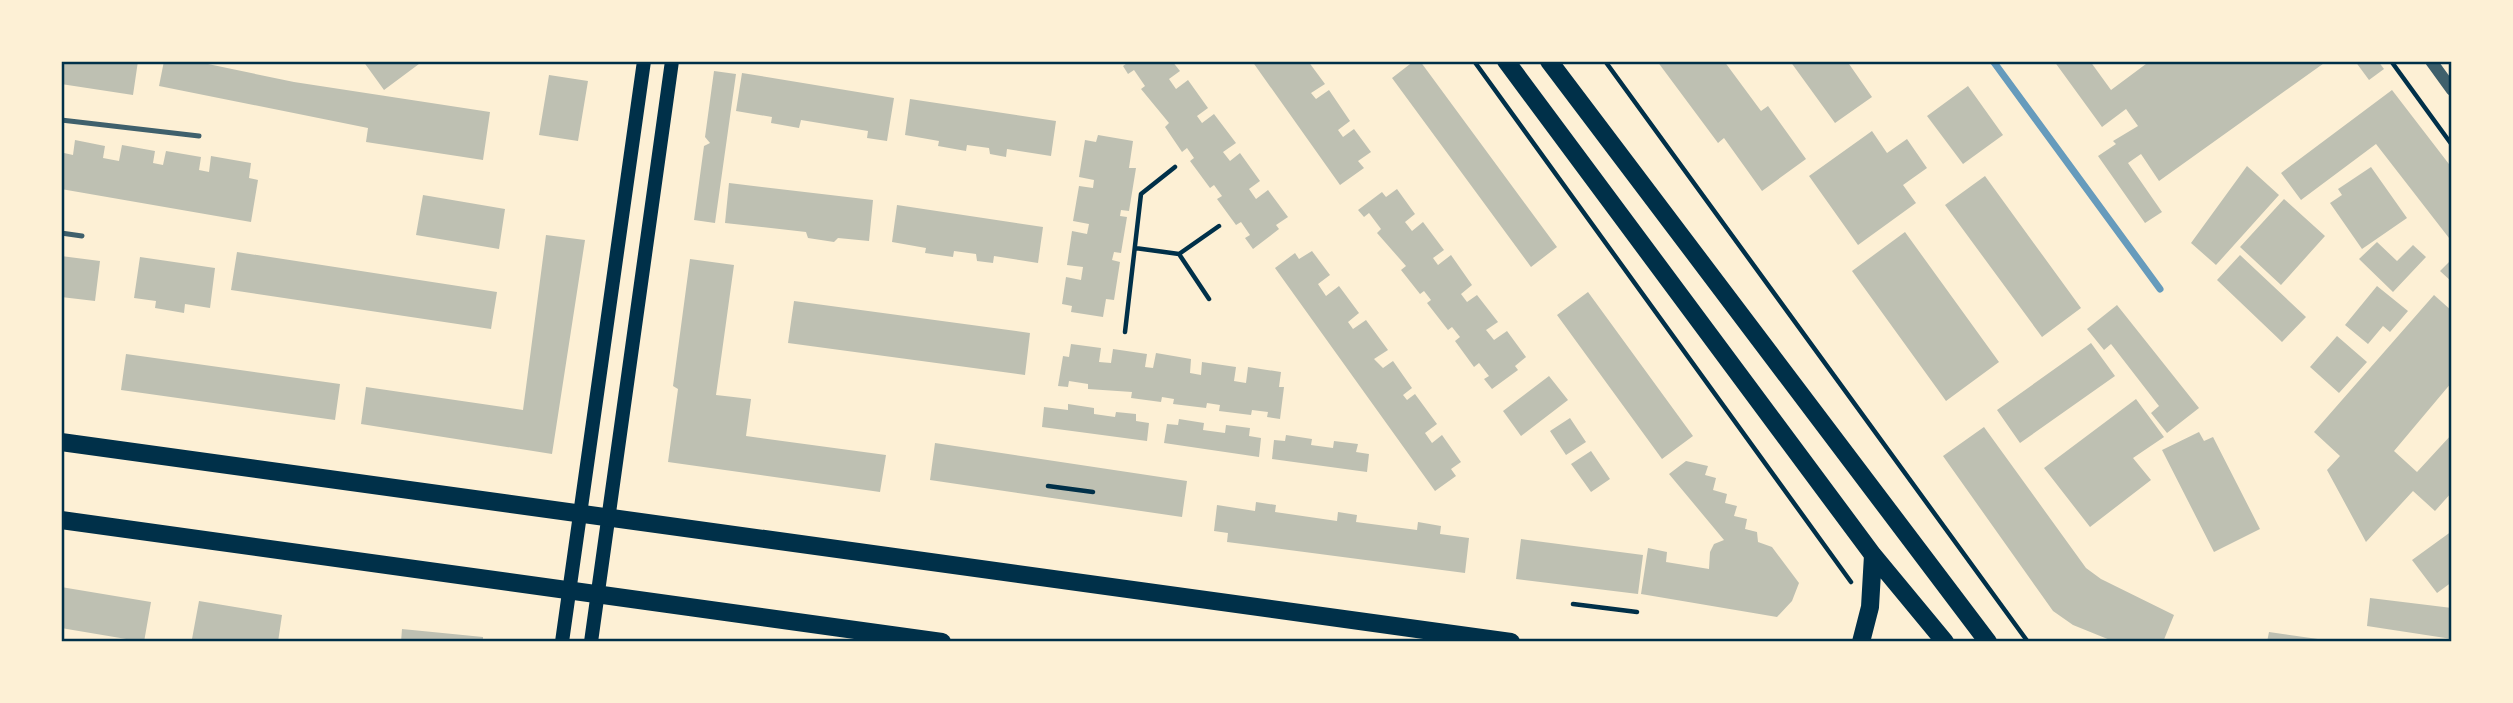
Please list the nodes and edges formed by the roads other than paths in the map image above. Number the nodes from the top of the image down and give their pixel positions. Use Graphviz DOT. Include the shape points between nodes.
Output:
graph roads {
  1 [pos="644,61"];
  2 [pos="672,61"];
  3 [pos="1506,61"];
  4 [pos="1549,61"];
  5 [pos="2431,61"];
  6 [pos="2452,90"];
  7 [pos="61,120"];
  8 [pos="199,136"];
  9 [pos="61,233"];
  10 [pos="82,236"];
  11 [pos="61,442"];
  12 [pos="579,514"];
  13 [pos="606,518"];
  14 [pos="61,520"];
  15 [pos="1873,555"];
  16 [pos="569,588"];
  17 [pos="597,592"];
  18 [pos="562,642"];
  19 [pos="591,642"];
  20 [pos="942,642"];
  21 [pos="1511,642"];
  22 [pos="1861,642"];
  23 [pos="1945,642"];
  24 [pos="1988,642"];
  1 -- 12 [label="main road"];
  2 -- 13 [label="main road"];
  3 -- 15 [label="main road"];
  4 -- 24 [label="main road"];
  5 -- 6 [label="street"];
  7 -- 8 [label="lane"];
  9 -- 10 [label="lane"];
  11 -- 12 [label="main road"];
  12 -- 13 [label="main road"];
  12 -- 16 [label="main road"];
  13 -- 17 [label="main road"];
  13 -- 21 [label="main road"];
  14 -- 16 [label="main road"];
  15 -- 22 [label="main road" via="1870,607"];
  15 -- 23 [label="main road"];
  16 -- 17 [label="main road"];
  16 -- 18 [label="main road"];
  17 -- 19 [label="main road"];
  17 -- 20 [label="main road"];
}
